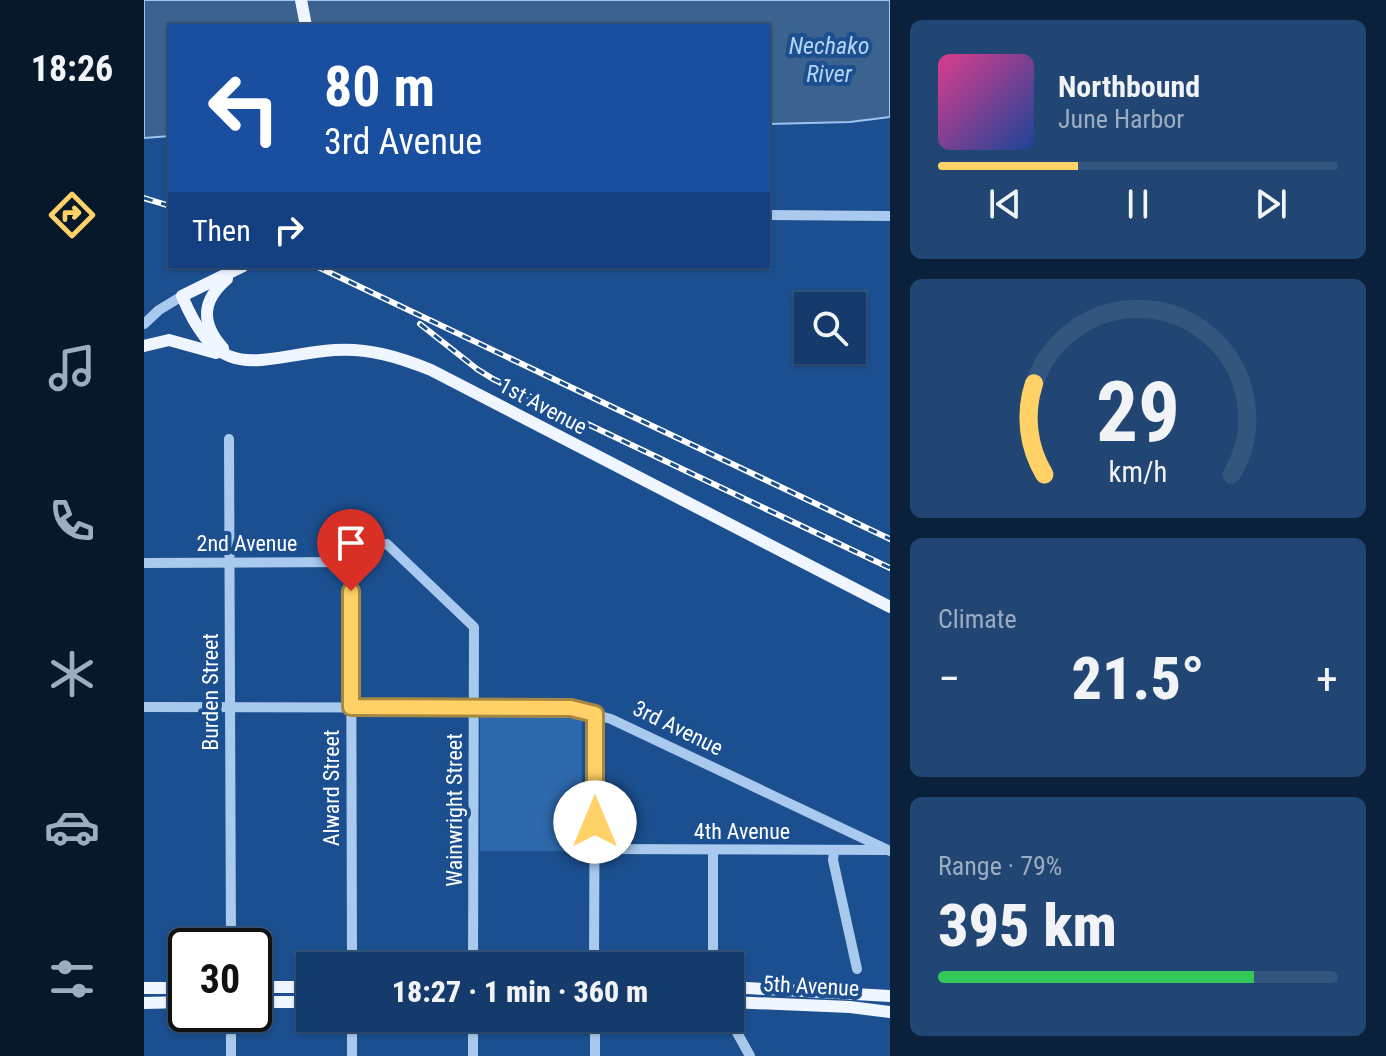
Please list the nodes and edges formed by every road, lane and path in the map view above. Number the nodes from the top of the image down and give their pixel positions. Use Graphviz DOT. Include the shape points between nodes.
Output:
graph roads {
  1 [pos="301,0"];
  2 [pos="306,24"];
  3 [pos="770,215"];
  4 [pos="890,216"];
  5 [pos="238,268"];
  6 [pos="240,268"];
  7 [pos="182,296"];
  8 [pos="144,324"];
  9 [pos="144,346"];
  10 [pos="231,356"];
  11 [pos="229,439"];
  12 [pos="351,562"];
  13 [pos="144,563"];
  14 [pos="230,563"];
  15 [pos="890,607"];
  16 [pos="144,707"];
  17 [pos="230,707"];
  18 [pos="351,707"];
  19 [pos="474,707"];
  20 [pos="595,714"];
  21 [pos="595,849"];
  22 [pos="713,851"];
  23 [pos="834,851"];
  24 [pos="889,851"];
  25 [pos="231,928"];
  26 [pos="352,952"];
  27 [pos="473,952"];
  28 [pos="594,952"];
  29 [pos="713,952"];
  30 [pos="857,969"];
  31 [pos="272,987"];
  32 [pos="296,987"];
  33 [pos="144,988"];
  34 [pos="168,988"];
  35 [pos="744,988"];
  36 [pos="890,996"];
  37 [pos="168,1002"];
  38 [pos="272,1002"];
  39 [pos="296,1002"];
  40 [pos="144,1003"];
  41 [pos="744,1003"];
  42 [pos="890,1012"];
  43 [pos="231,1032"];
  44 [pos="352,1032"];
  45 [pos="473,1032"];
  46 [pos="595,1032"];
  47 [pos="737,1032"];
  48 [pos="231,1056"];
  49 [pos="352,1056"];
  50 [pos="473,1056"];
  51 [pos="595,1056"];
  52 [pos="750,1056"];
  1 -- 2 [label="main road"];
  3 -- 4 [label="street"];
  5 -- 7 [label="main road"];
  6 -- 10 [label="main road" via="206,304 213,337"];
  7 -- 8 [label="street"];
  7 -- 10 [label="main road" via="205,340"];
  9 -- 10 [label="main road, 1st Avenue" via="169,340"];
  10 -- 15 [label="main road, 1st Avenue" via="260,361 365,350 398,357"];
  11 -- 14 [label="street, Burden Street"];
  12 -- 14 [label="street, 2nd Avenue"];
  12 -- 18 [label="street, Alward Street"];
  12 -- 19 [label="street, Wainwright Street" via="351,556 369,546 387,544 474,627"];
  13 -- 14 [label="street, 2nd Avenue"];
  14 -- 17 [label="street, Burden Street"];
  16 -- 17 [label="street, 3rd Avenue"];
  17 -- 18 [label="street, 3rd Avenue"];
  17 -- 25 [label="street, Burden Street"];
  18 -- 19 [label="street, 3rd Avenue"];
  18 -- 26 [label="street, Alward Street"];
  19 -- 20 [label="street, 3rd Avenue" via="571,708"];
  19 -- 27 [label="street, Wainwright Street"];
  20 -- 21 [label="street"];
  20 -- 24 [label="street, 3rd Avenue"];
  21 -- 22 [label="street, 4th Avenue"];
  21 -- 28 [label="street"];
  22 -- 23 [label="street, 4th Avenue"];
  22 -- 29 [label="street"];
  23 -- 24 [label="street, 4th Avenue"];
  23 -- 30 [label="street"];
  31 -- 32 [label="main road"];
  33 -- 34 [label="main road"];
  35 -- 36 [label="main road, 5th Avenue"];
  37 -- 40 [label="main road"];
  38 -- 39 [label="main road"];
  41 -- 42 [label="main road, 5th Avenue"];
  43 -- 48 [label="street"];
  44 -- 49 [label="street"];
  45 -- 50 [label="street"];
  46 -- 51 [label="street"];
  47 -- 52 [label="street"];
}
